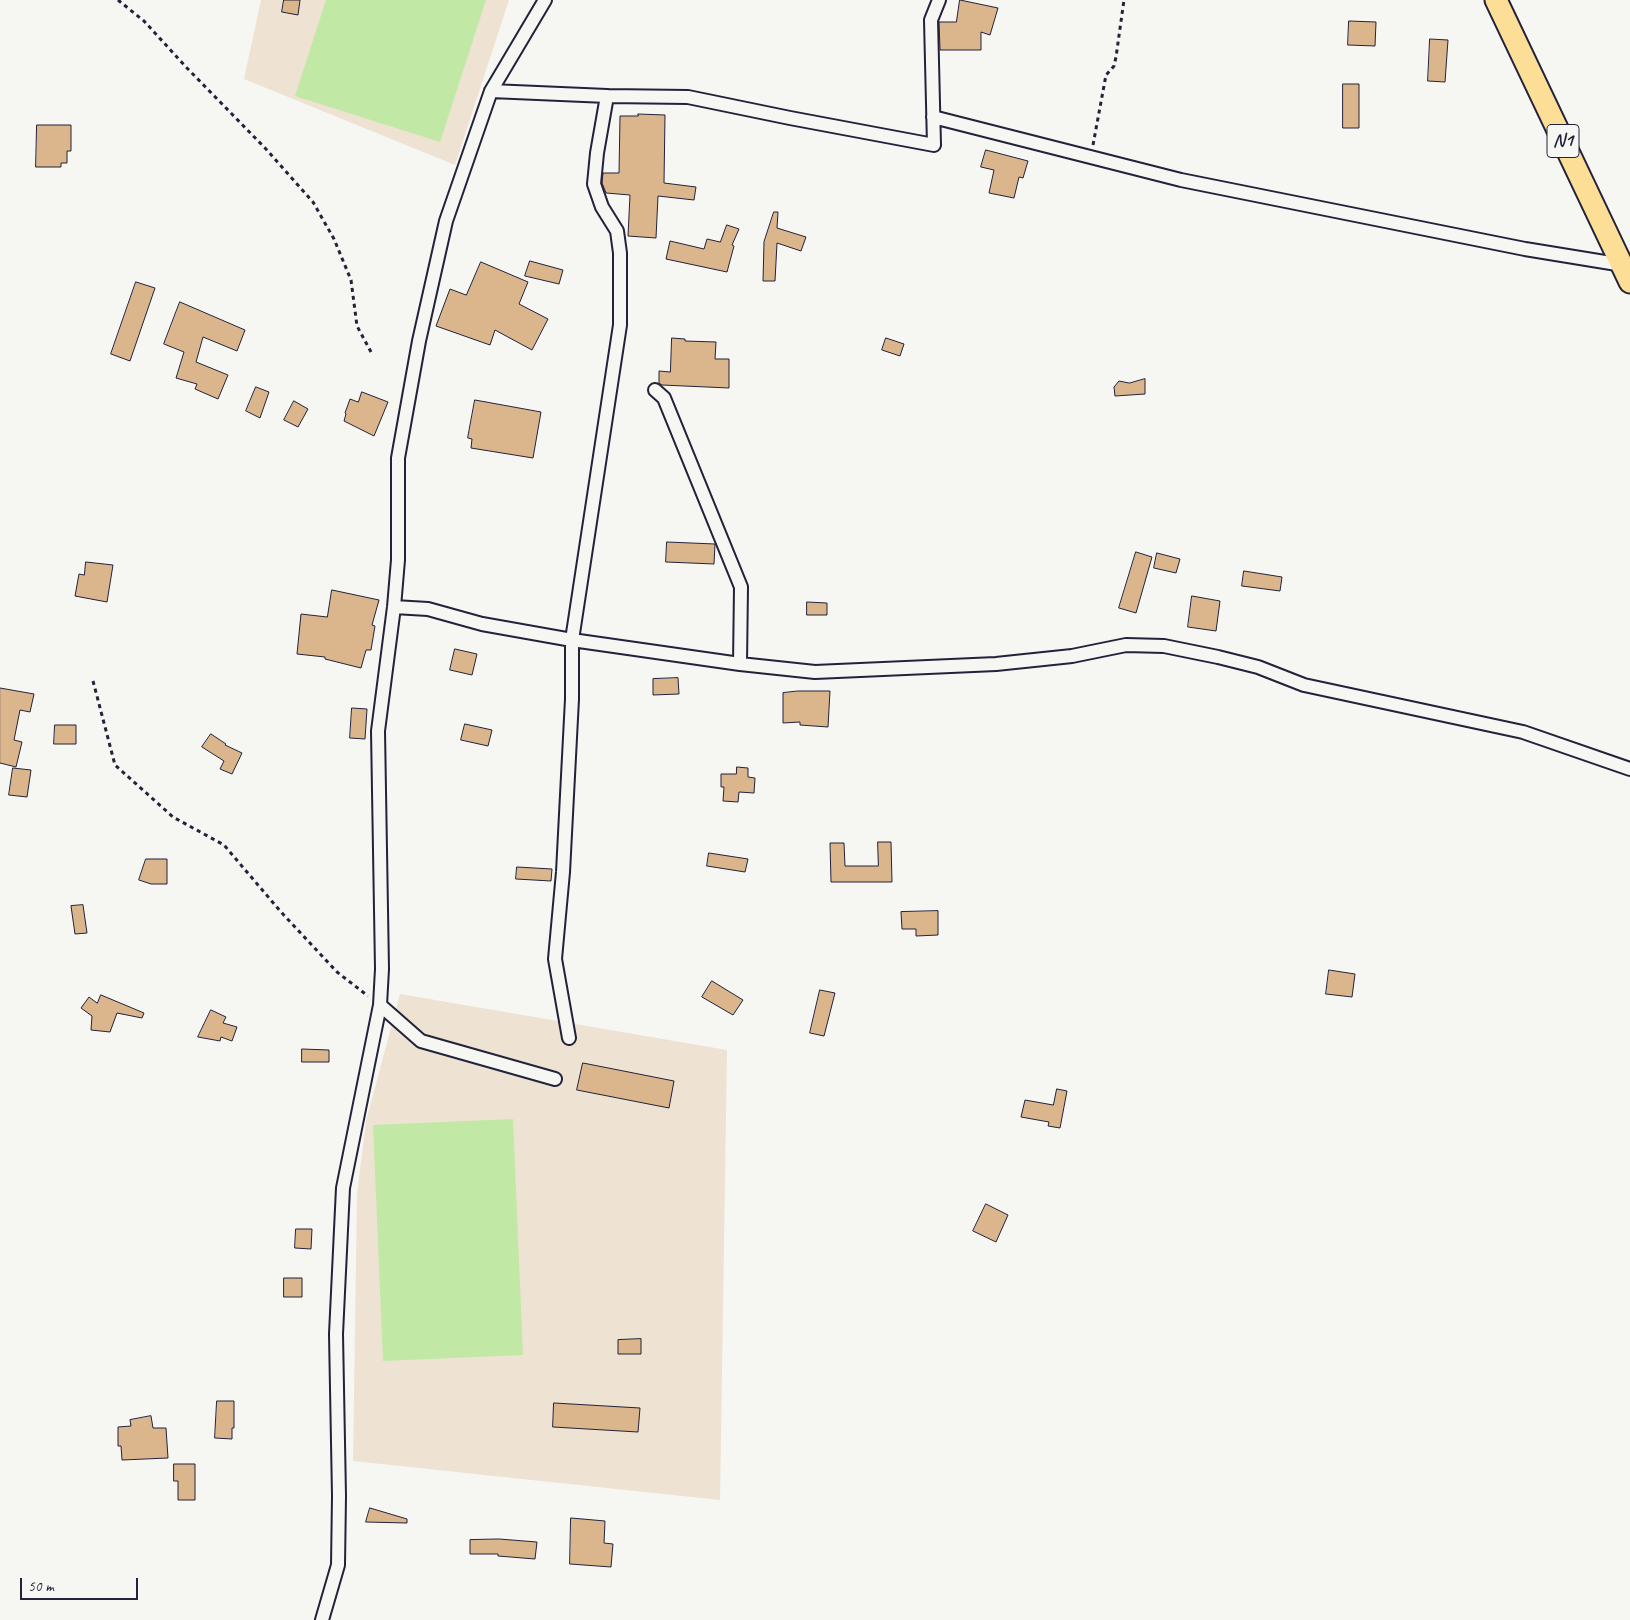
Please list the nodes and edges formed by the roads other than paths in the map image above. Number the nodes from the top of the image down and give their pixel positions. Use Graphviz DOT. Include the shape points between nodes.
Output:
graph roads {
  1 [pos="545,0"];
  2 [pos="939,0"];
  3 [pos="1496,0"];
  4 [pos="491,91"];
  5 [pos="607,96"];
  6 [pos="933,117"];
  7 [pos="1626,274"];
  8 [pos="656,390"];
  9 [pos="394,607"];
  10 [pos="572,640"];
  11 [pos="740,664"];
  12 [pos="1630,769"];
  13 [pos="380,1005"];
  14 [pos="569,1038"];
  15 [pos="555,1079"];
  16 [pos="322,1620"];
  1 -- 4 [label="street"];
  2 -- 6 [label="street" via="931,20"];
  3 -- 7 [label="highway, N1"];
  4 -- 5 [label="street"];
  4 -- 9 [label="street" via="446,221 419,342 398,458 398,560"];
  5 -- 6 [label="street" via="688,97 934,145"];
  5 -- 10 [label="street" via="594,184 602,207 617,231 620,325"];
  6 -- 7 [label="street" via="1181,180 1525,249"];
  8 -- 11 [label="street" via="664,398 741,587"];
  9 -- 10 [label="street" via="428,609 482,624"];
  9 -- 13 [label="street" via="378,731"];
  10 -- 11 [label="street"];
  10 -- 14 [label="street" via="563,872 555,959"];
  11 -- 12 [label="street" via="816,672 917,668 1015,662 1126,646 1164,646 1258,667 1304,685 1523,732"];
  13 -- 15 [label="street" via="421,1041"];
  13 -- 16 [label="street" via="343,1188 336,1334 340,1496 338,1566"];
}
